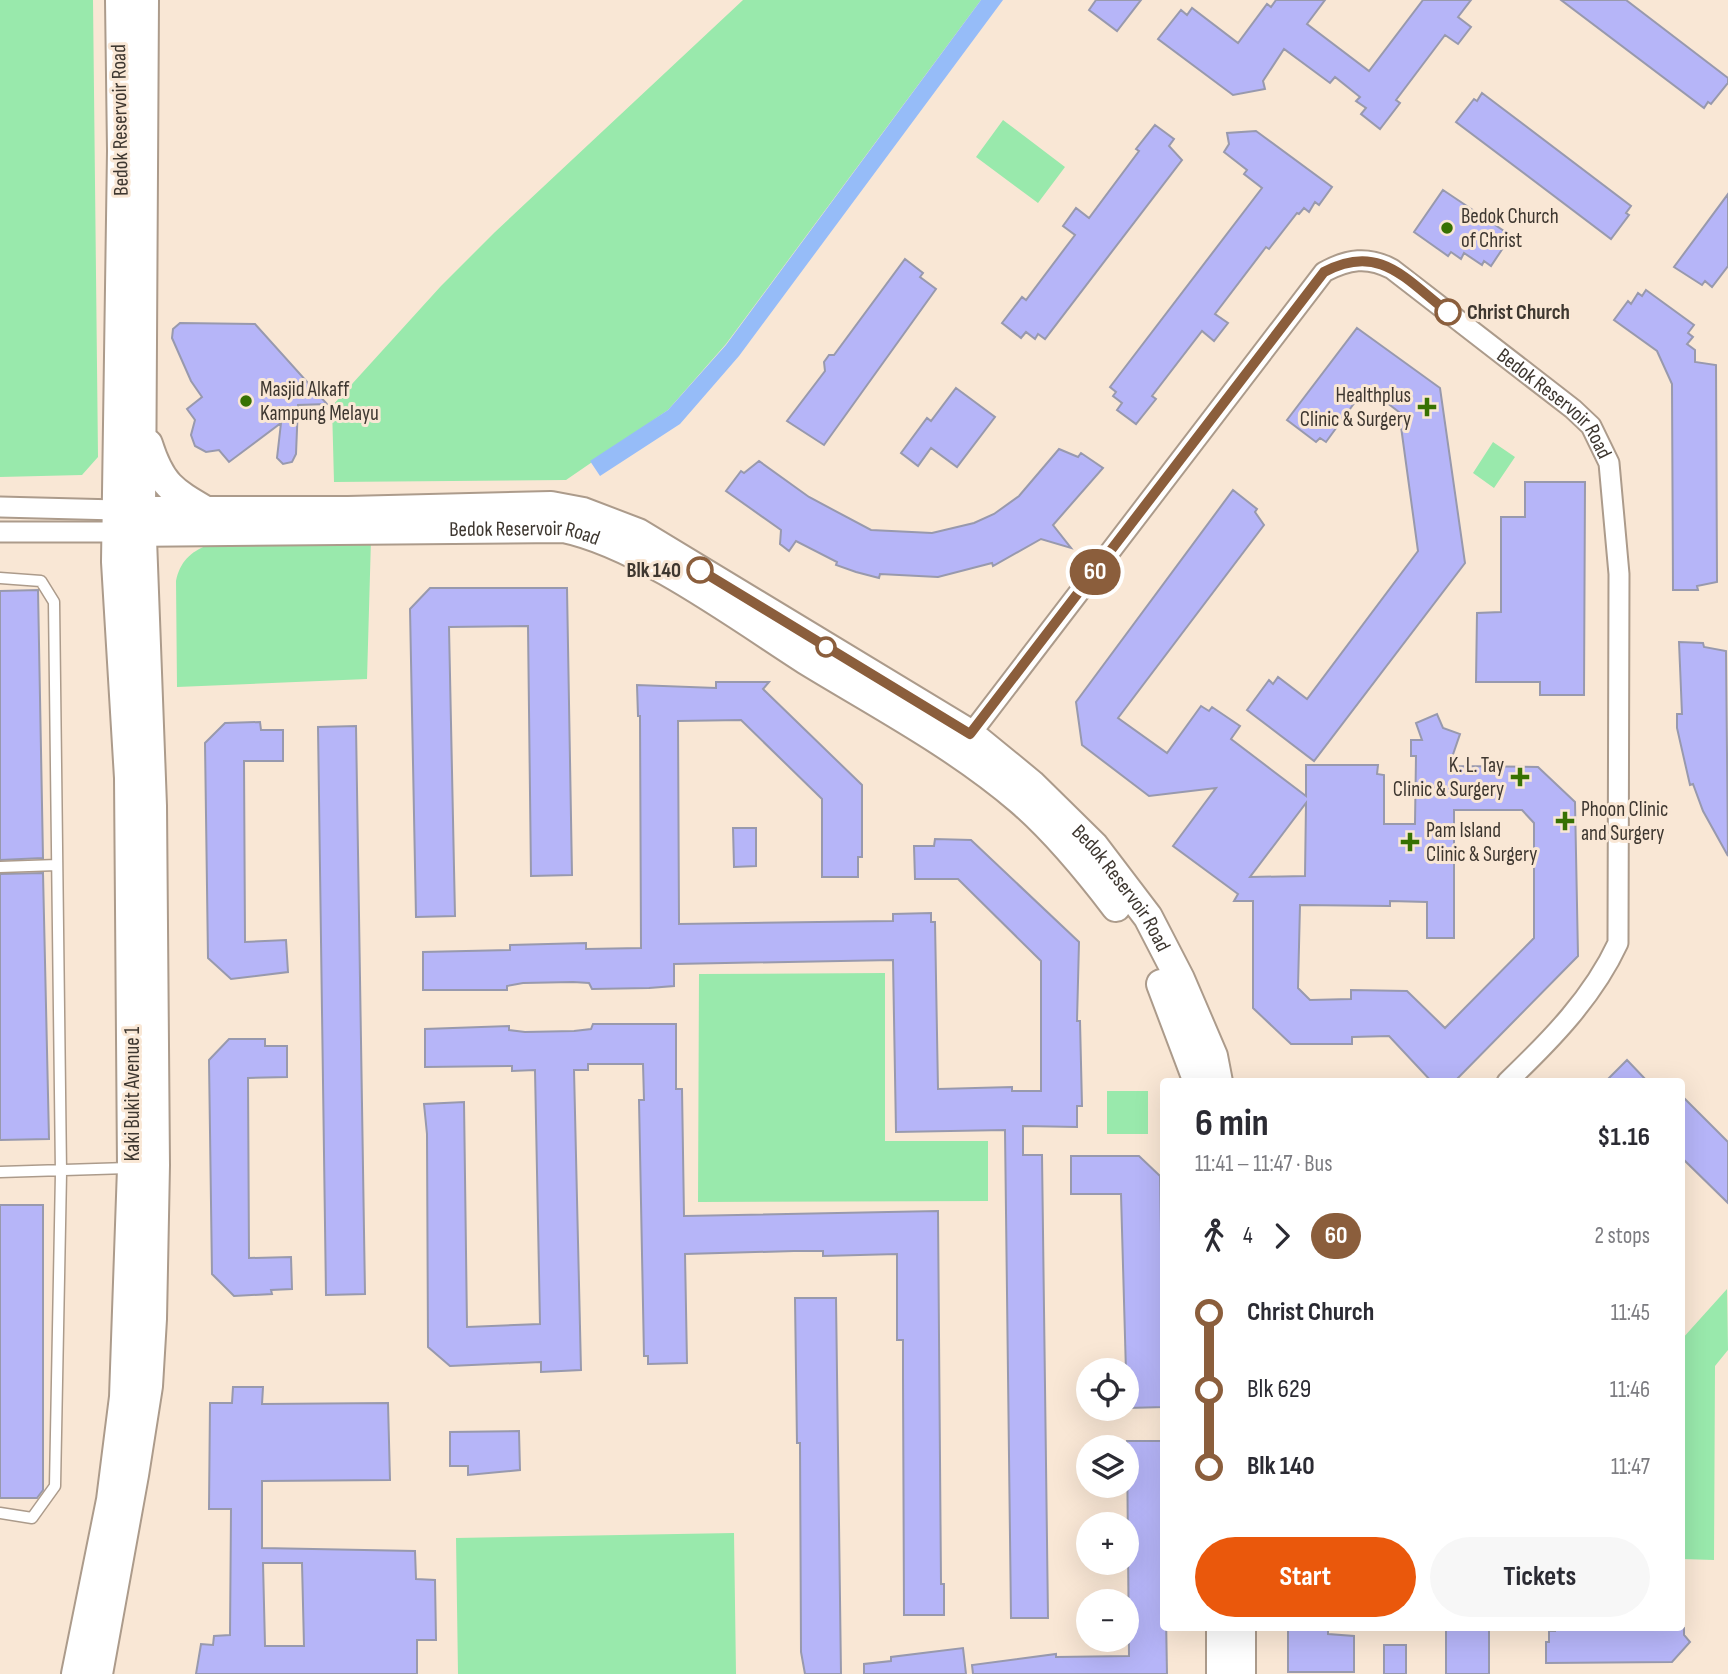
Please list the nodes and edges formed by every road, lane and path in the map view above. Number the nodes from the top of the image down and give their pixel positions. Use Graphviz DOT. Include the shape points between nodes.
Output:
graph roads {
  1 [pos="120,0"];
  2 [pos="144,0"];
  3 [pos="141,417"];
  4 [pos="0,507"];
  5 [pos="210,513"];
  6 [pos="129,522"];
  7 [pos="0,532"];
  8 [pos="0,578"];
  9 [pos="964,744"];
  10 [pos="57,864"];
  11 [pos="0,867"];
  12 [pos="1197,1078"];
  13 [pos="1217,1078"];
  14 [pos="1511,1078"];
  15 [pos="132,1168"];
  16 [pos="0,1172"];
  17 [pos="61,1172"];
  18 [pos="0,1513"];
  19 [pos="1221,1631"];
  20 [pos="1241,1631"];
  21 [pos="76,1674"];
  22 [pos="97,1674"];
  23 [pos="1221,1674"];
  24 [pos="1241,1674"];
  1 -- 6 [label="main road, Bedok Reservoir Road"];
  2 -- 3 [label="main road, Bedok Reservoir Road"];
  3 -- 5 [label="main road" via="164,483"];
  3 -- 6 [label="main road, Bedok Reservoir Road"];
  4 -- 6 [label="street"];
  5 -- 6 [label="main road, Bedok Reservoir Road"];
  5 -- 9 [label="main road, Bedok Reservoir Road" via="527,506 583,512 638,533"];
  6 -- 7 [label="street"];
  6 -- 9 [label="main road, Bedok Reservoir Road" via="564,528 589,533 645,560"];
  6 -- 15 [label="main road, Kaki Bukit Avenue 1"];
  6 -- 22 [label="main road, Kaki Bukit Avenue 1" via="153,831 152,1319 148,1386"];
  8 -- 10 [label="lane" via="41,581 54,602"];
  9 -- 12 [label="main road, Bedok Reservoir Road" via="1079,860 1133,928 1164,989"];
  9 -- 13 [label="main road, Bedok Reservoir Road" via="1031,784 1094,846 1148,917 1186,992 1213,1056"];
  9 -- 14 [label="street, Bedok Reservoir Road" via="1324,272 1358,260 1378,261 1392,269 1573,408 1591,426 1609,463 1619,574 1618,943 1583,1003"];
  10 -- 11 [label="lane"];
  10 -- 17 [label="lane"];
  15 -- 17 [label="lane"];
  15 -- 21 [label="main road, Kaki Bukit Avenue 1" via="124,1397 111,1500"];
  16 -- 17 [label="lane"];
  17 -- 18 [label="lane" via="55,1486 32,1518"];
  19 -- 23 [label="main road"];
  20 -- 24 [label="main road"];
}
